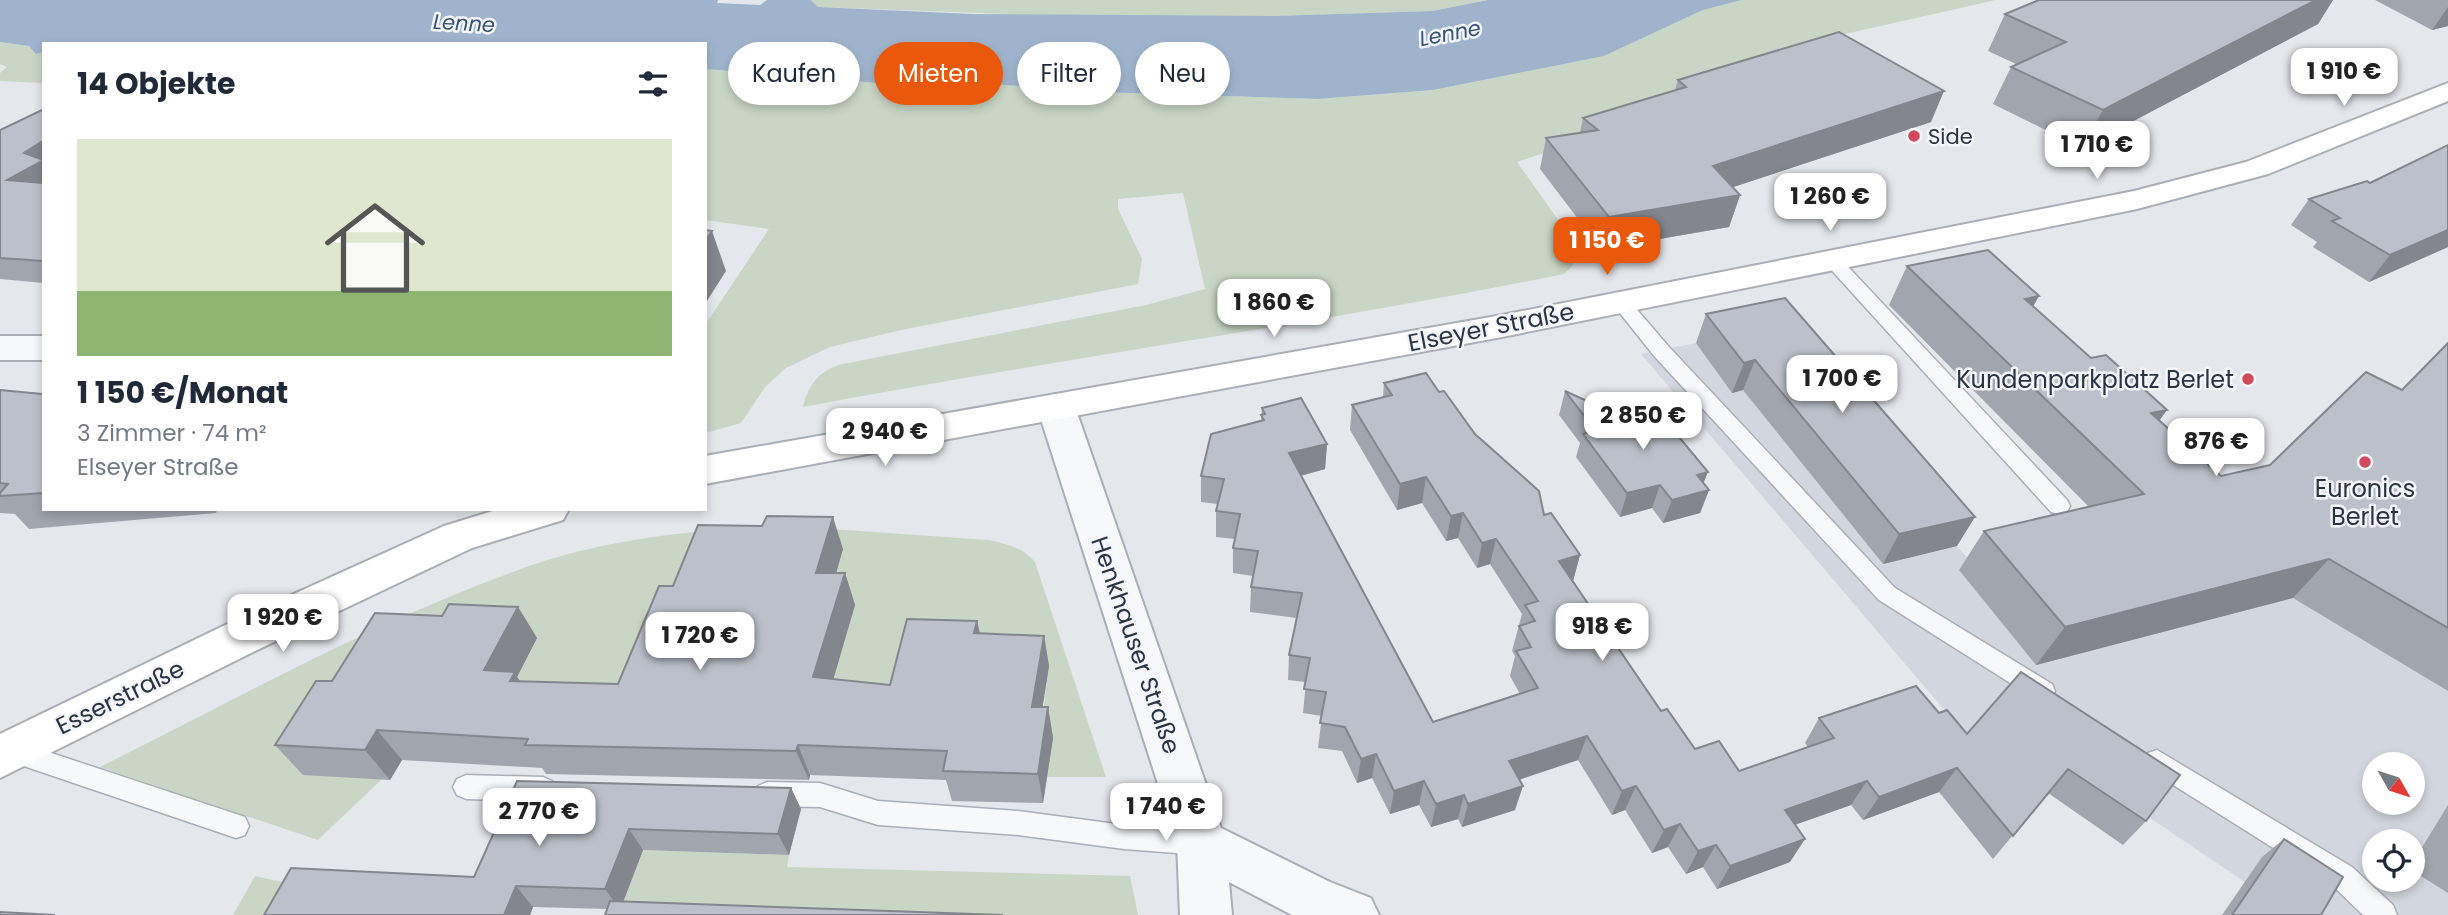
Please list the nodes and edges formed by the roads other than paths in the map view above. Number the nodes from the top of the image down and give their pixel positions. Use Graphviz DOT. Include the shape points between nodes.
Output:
graph roads {
  1 [pos="2448,91"];
  2 [pos="1832,260"];
  3 [pos="1620,302"];
  4 [pos="0,348"];
  5 [pos="42,348"];
  6 [pos="1056,407"];
  7 [pos="707,470"];
  8 [pos="2059,506"];
  9 [pos="542,511"];
  10 [pos="2062,703"];
  11 [pos="2132,746"];
  12 [pos="6,754"];
  13 [pos="466,787"];
  14 [pos="573,789"];
  15 [pos="736,793"];
  16 [pos="236,826"];
  17 [pos="1202,843"];
  18 [pos="1206,915"];
  19 [pos="1353,915"];
  20 [pos="2382,915"];
  1 -- 2 [label="main road, Elseyer Straße" via="2269,164 2212,182"];
  2 -- 3 [label="main road, Elseyer Straße"];
  2 -- 8 [label="lane"];
  3 -- 6 [label="main road, Elseyer Straße"];
  3 -- 10 [label="lane" via="1886,594"];
  4 -- 5 [label="street"];
  6 -- 7 [label="main road"];
  6 -- 17 [label="street, Henkhauser Straße"];
  9 -- 12 [label="main road, Esserstraße" via="458,537"];
  11 -- 20 [label="lane" via="2342,876"];
  12 -- 16 [label="lane"];
  13 -- 14 [label="lane"];
  15 -- 17 [label="lane" via="820,795 878,813"];
  17 -- 18 [label="street, Henkhauser Straße"];
  17 -- 19 [label="street" via="1315,901"];
}
